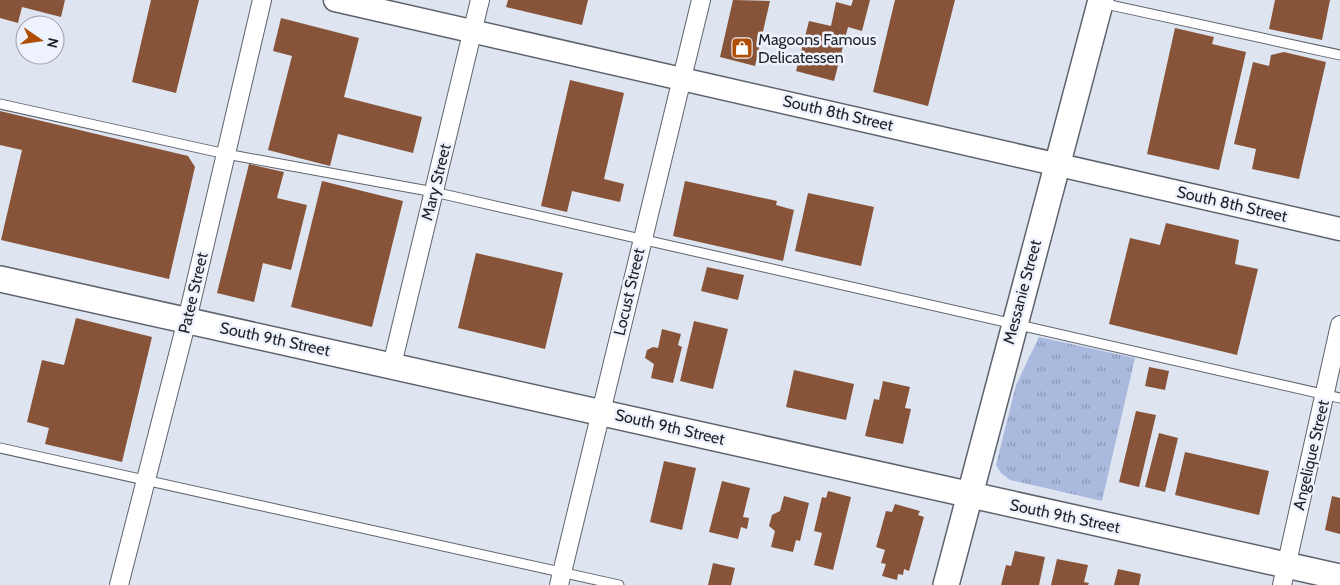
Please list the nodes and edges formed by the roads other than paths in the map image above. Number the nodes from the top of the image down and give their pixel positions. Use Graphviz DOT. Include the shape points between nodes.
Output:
graph roads {
  1 [pos="262,0"];
  2 [pos="335,0"];
  3 [pos="480,0"];
  4 [pos="701,0"];
  5 [pos="1097,1"];
  6 [pos="473,31"];
  7 [pos="1340,55"];
  8 [pos="681,77"];
  9 [pos="0,104"];
  10 [pos="226,154"];
  11 [pos="1056,163"];
  12 [pos="434,192"];
  13 [pos="1340,229"];
  14 [pos="642,240"];
  15 [pos="0,279"];
  16 [pos="187,320"];
  17 [pos="1013,324"];
  18 [pos="1340,325"];
  19 [pos="392,365"];
  20 [pos="1332,396"];
  21 [pos="601,411"];
  22 [pos="0,448"];
  23 [pos="148,480"];
  24 [pos="969,495"];
  25 [pos="1284,575"];
  26 [pos="1340,576"];
  27 [pos="561,579"];
  28 [pos="119,585"];
  29 [pos="619,585"];
  30 [pos="946,585"];
  1 -- 10 [label="street, Patee Street"];
  2 -- 6 [label="street, South 8th Street"];
  3 -- 6 [label="street, Mary Street"];
  4 -- 8 [label="street, Locust Street"];
  5 -- 7 [label="lane"];
  5 -- 11 [label="main road, Messanie Street"];
  6 -- 8 [label="street, South 8th Street"];
  6 -- 12 [label="street, Mary Street"];
  8 -- 11 [label="street, South 8th Street"];
  8 -- 14 [label="street, Locust Street"];
  9 -- 10 [label="lane"];
  10 -- 12 [label="lane"];
  10 -- 16 [label="street, Patee Street"];
  11 -- 13 [label="street, South 8th Street"];
  11 -- 17 [label="main road, Messanie Street"];
  12 -- 14 [label="lane"];
  12 -- 19 [label="street, Mary Street"];
  14 -- 17 [label="lane"];
  14 -- 21 [label="street, Locust Street"];
  15 -- 16 [label="main road, South 9th Street"];
  16 -- 19 [label="main road, South 9th Street"];
  16 -- 23 [label="street, Patee Street"];
  17 -- 20 [label="lane"];
  17 -- 24 [label="main road, Messanie Street"];
  18 -- 20 [label="street, Angelique Street"];
  19 -- 21 [label="main road, South 9th Street"];
  20 -- 25 [label="street, Angelique Street"];
  21 -- 24 [label="main road, South 9th Street"];
  21 -- 27 [label="street, Locust Street"];
  22 -- 23 [label="lane"];
  23 -- 27 [label="lane"];
  23 -- 28 [label="street, Patee Street"];
  24 -- 25 [label="main road, South 9th Street"];
  24 -- 30 [label="main road, Messanie Street"];
  25 -- 26 [label="main road, South 9th Street"];
  27 -- 29 [label="lane"];
}
